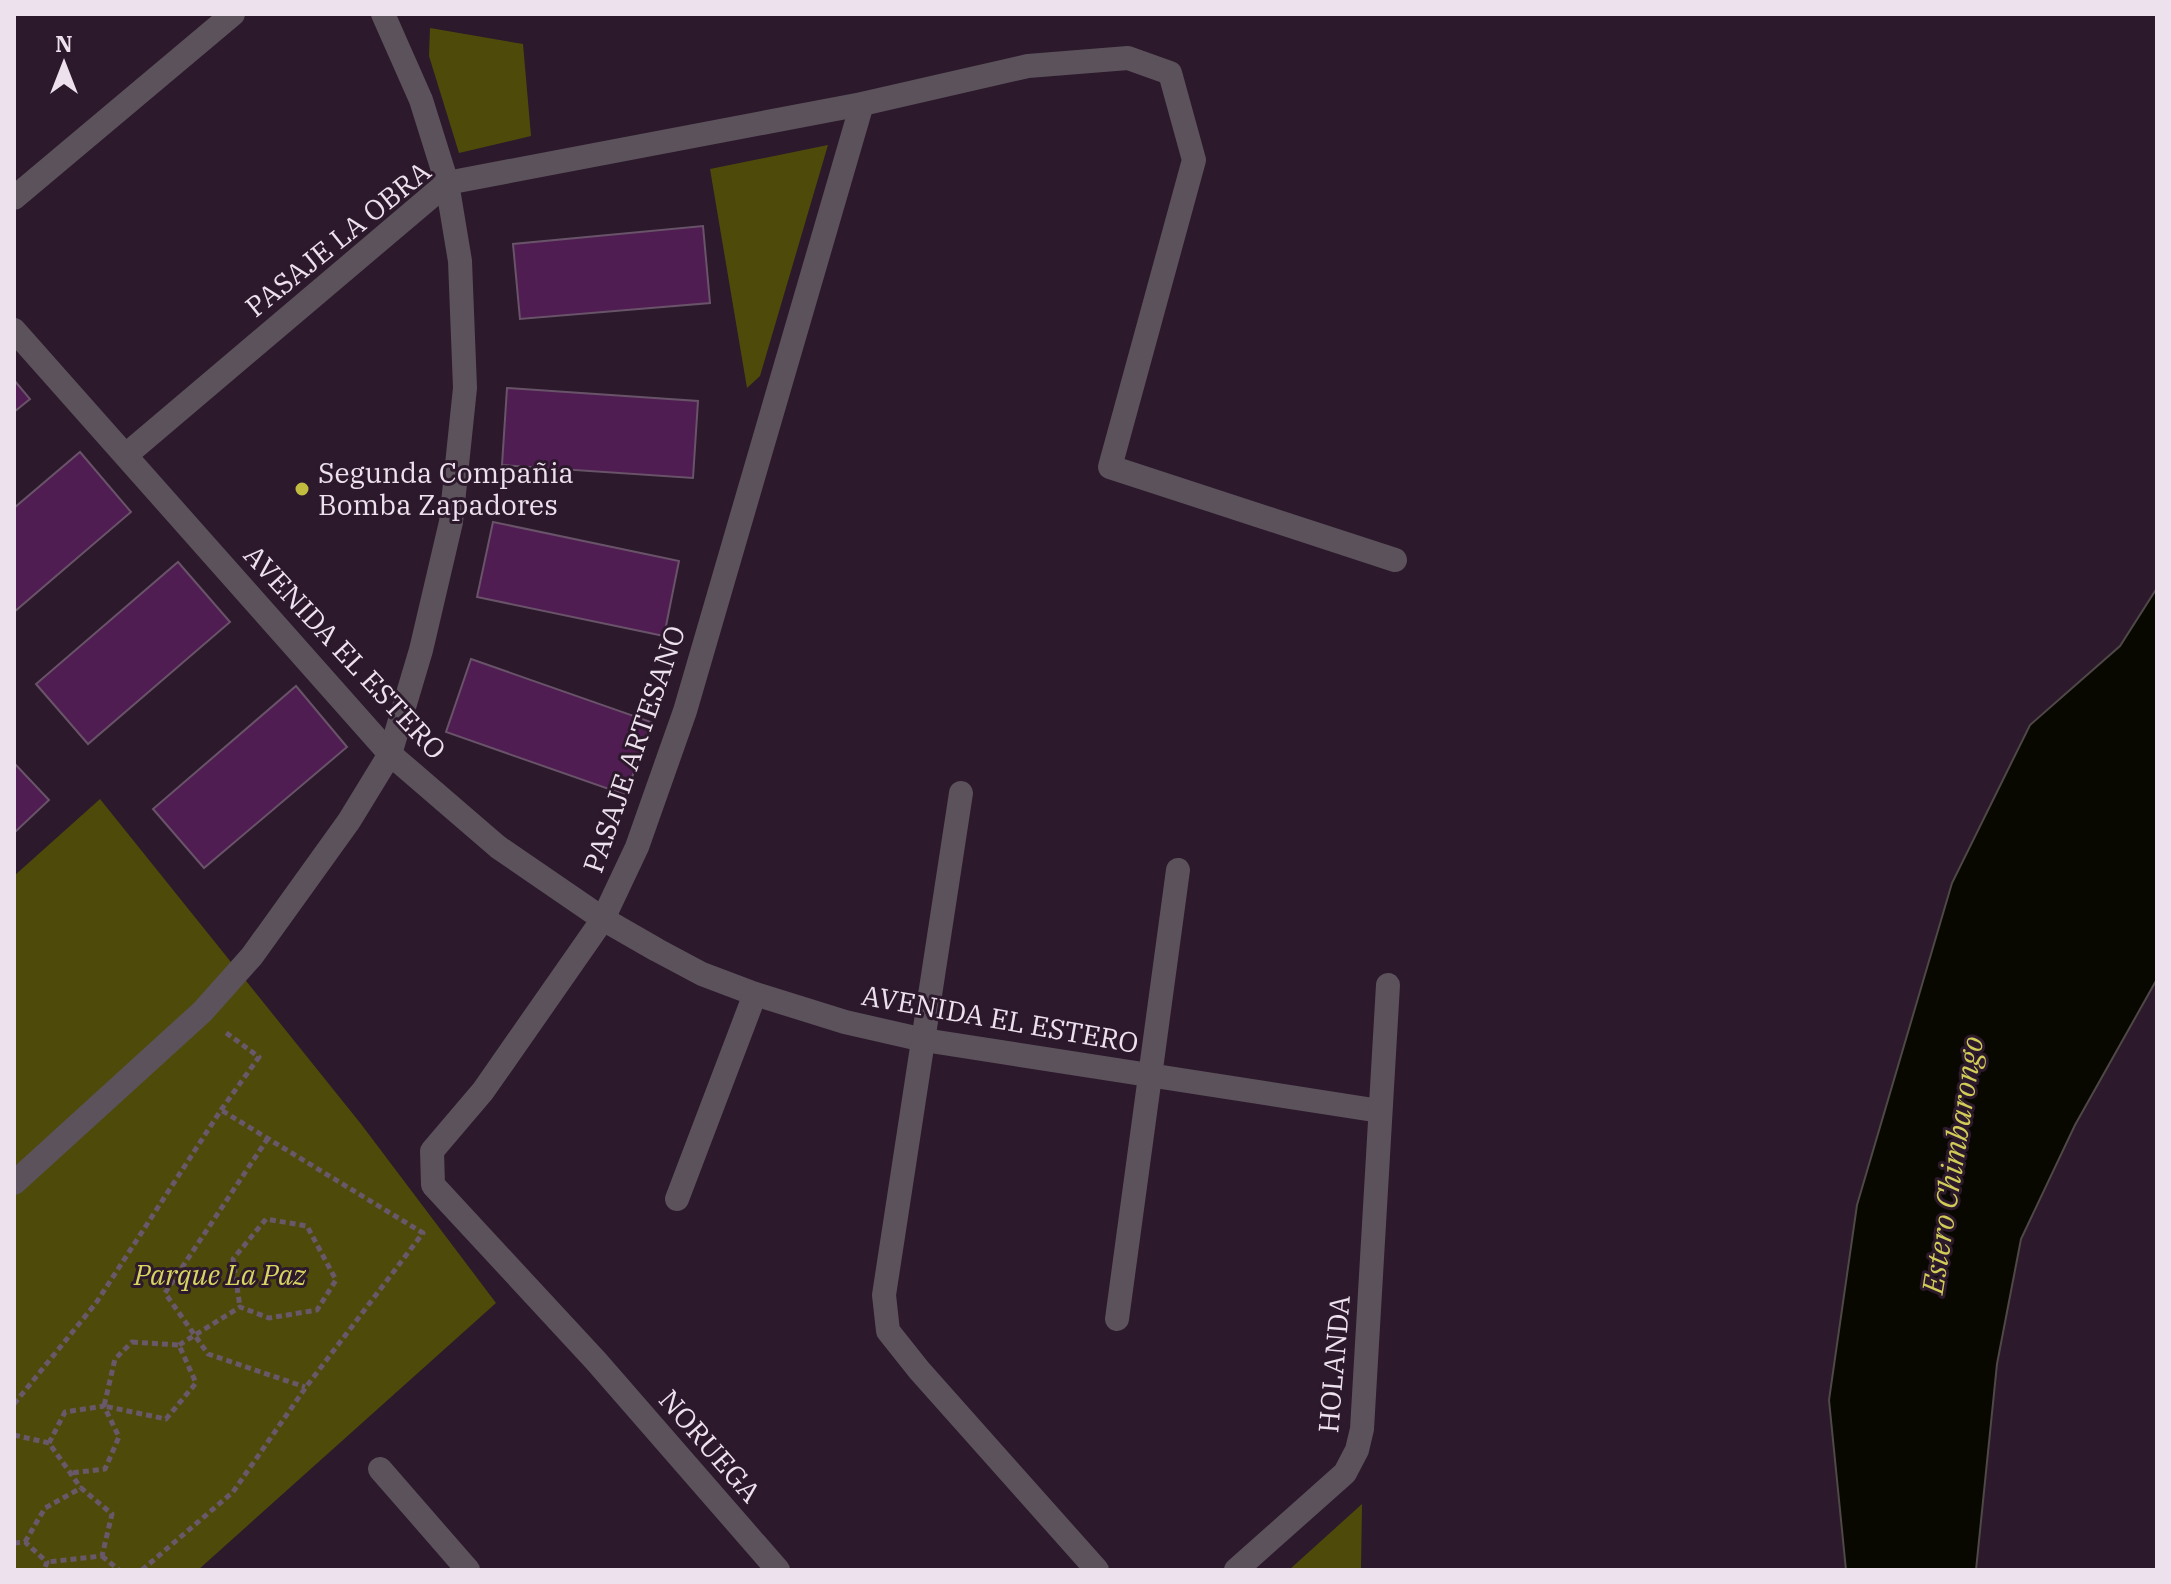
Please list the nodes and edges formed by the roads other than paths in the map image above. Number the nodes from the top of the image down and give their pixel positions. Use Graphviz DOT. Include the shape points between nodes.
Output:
graph roads {
  1 [pos="233,14"];
  2 [pos="383,14"];
  3 [pos="862,104"];
  4 [pos="447,183"];
  5 [pos="14,198"];
  6 [pos="14,330"];
  7 [pos="126,455"];
  8 [pos="1395,560"];
  9 [pos="390,754"];
  10 [pos="961,793"];
  11 [pos="1178,870"];
  12 [pos="603,919"];
  13 [pos="1388,985"];
  14 [pos="755,994"];
  15 [pos="924,1040"];
  16 [pos="1150,1075"];
  17 [pos="1380,1111"];
  18 [pos="14,1183"];
  19 [pos="677,1199"];
  20 [pos="1117,1319"];
  21 [pos="596,1361"];
  22 [pos="380,1469"];
  23 [pos="468,1570"];
  24 [pos="778,1570"];
  25 [pos="1097,1570"];
  26 [pos="1236,1570"];
  1 -- 5 [label="street"];
  2 -- 4 [label="street" via="421,100"];
  3 -- 4 [label="street, PASAJE LA OBRA"];
  3 -- 8 [label="street, PASAJE LA OBRA" via="1028,66 1128,58 1170,73 1194,160 1110,467"];
  3 -- 12 [label="street, PASAJE ARTESANO" via="685,711 637,847"];
  4 -- 7 [label="street, PASAJE LA OBRA"];
  4 -- 9 [label="street" via="460,261 465,388 456,495 421,650"];
  6 -- 7 [label="street, AVENIDA EL ESTERO"];
  7 -- 9 [label="street, AVENIDA EL ESTERO"];
  9 -- 12 [label="street, AVENIDA EL ESTERO" via="498,847"];
  9 -- 18 [label="street" via="349,821 242,967 203,1011"];
  10 -- 15 [label="street"];
  11 -- 16 [label="street"];
  12 -- 14 [label="street, AVENIDA EL ESTERO" via="702,974"];
  12 -- 21 [label="street, PASAJE ARTESANO" via="483,1091 432,1151 431,1165 433,1185"];
  13 -- 17 [label="street, HOLANDA"];
  14 -- 15 [label="street, AVENIDA EL ESTERO"];
  14 -- 19 [label="street"];
  15 -- 16 [label="street, AVENIDA EL ESTERO"];
  15 -- 25 [label="street" via="884,1295 888,1331"];
  16 -- 17 [label="street, AVENIDA EL ESTERO"];
  16 -- 20 [label="street"];
  17 -- 26 [label="street, HOLANDA" via="1357,1450 1345,1473"];
  21 -- 24 [label="street, NORUEGA"];
  22 -- 23 [label="street"];
}
